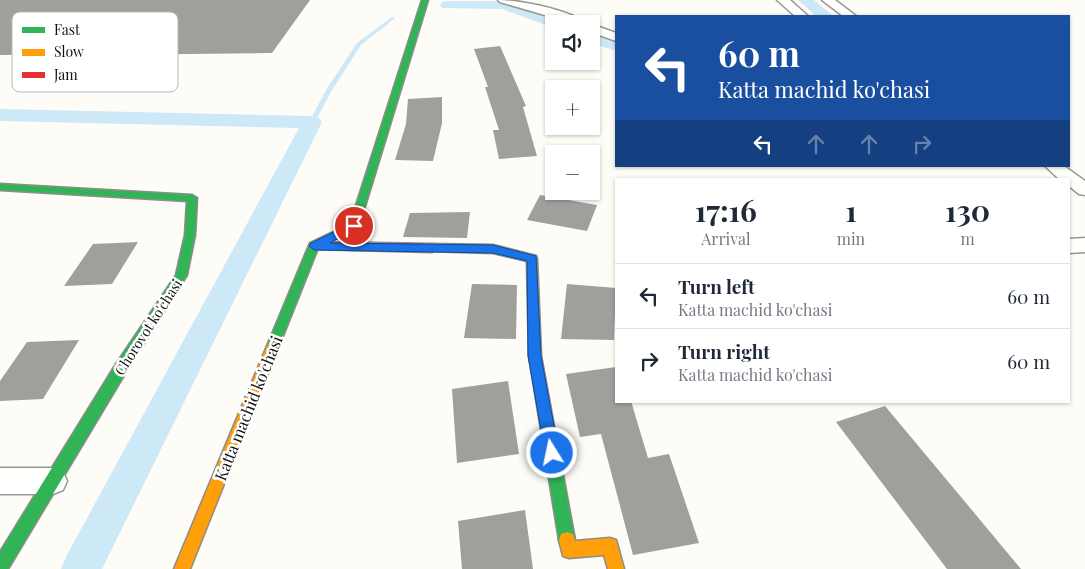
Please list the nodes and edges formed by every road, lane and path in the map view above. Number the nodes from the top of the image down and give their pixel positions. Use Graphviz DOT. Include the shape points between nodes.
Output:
graph roads {
  1 [pos="425,0"];
  2 [pos="504,0"];
  3 [pos="783,0"];
  4 [pos="828,0"];
  5 [pos="557,15"];
  6 [pos="801,15"];
  7 [pos="849,15"];
  8 [pos="600,31"];
  9 [pos="615,37"];
  10 [pos="1054,167"];
  11 [pos="1069,178"];
  12 [pos="1070,179"];
  13 [pos="0,187"];
  14 [pos="1085,190"];
  15 [pos="1085,245"];
  16 [pos="314,246"];
  17 [pos="1070,246"];
  18 [pos="0,481"];
  19 [pos="52,481"];
  20 [pos="0,567"];
  21 [pos="182,569"];
  22 [pos="616,569"];
  1 -- 16 [label="street" via="354,226"];
  2 -- 5 [label="street"];
  3 -- 6 [label="street"];
  4 -- 7 [label="street"];
  8 -- 9 [label="street"];
  10 -- 11 [label="street"];
  12 -- 14 [label="street"];
  13 -- 19 [label="street, Chorovot ko'chasi" via="192,198 190,235 181,275"];
  15 -- 17 [label="street"];
  16 -- 21 [label="street, Katta machid ko'chasi"];
  16 -- 22 [label="street" via="493,249 532,259 534,356 569,550 610,546"];
  18 -- 19 [label="street"];
  19 -- 20 [label="street, Chorovot ko'chasi"];
}
